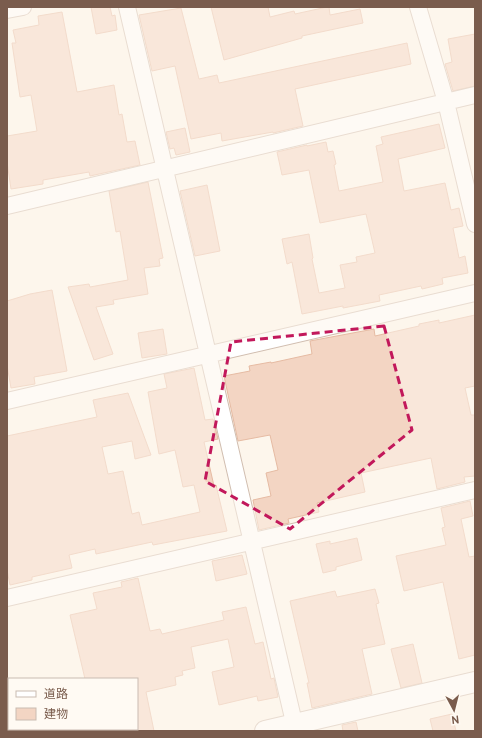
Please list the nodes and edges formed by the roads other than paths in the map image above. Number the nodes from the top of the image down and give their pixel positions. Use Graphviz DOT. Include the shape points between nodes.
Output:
graph roads {
  1 [pos="23,7"];
  2 [pos="127,7"];
  3 [pos="418,7"];
  4 [pos="7,10"];
  5 [pos="475,95"];
  6 [pos="446,102"];
  7 [pos="165,169"];
  8 [pos="7,206"];
  9 [pos="475,224"];
  10 [pos="475,293"];
  11 [pos="208,354"];
  12 [pos="7,401"];
  13 [pos="475,490"];
  14 [pos="252,541"];
  15 [pos="7,598"];
  16 [pos="475,682"];
  17 [pos="296,727"];
  18 [pos="265,731"];
  1 -- 4 [label="street"];
  2 -- 7 [label="street"];
  3 -- 6 [label="street"];
  5 -- 6 [label="street"];
  6 -- 7 [label="street"];
  6 -- 9 [label="street"];
  7 -- 8 [label="street"];
  7 -- 11 [label="street"];
  10 -- 11 [label="street"];
  11 -- 12 [label="street"];
  11 -- 14 [label="street"];
  13 -- 14 [label="street"];
  14 -- 15 [label="street"];
  14 -- 17 [label="street"];
  16 -- 17 [label="street"];
  17 -- 18 [label="street"];
}
